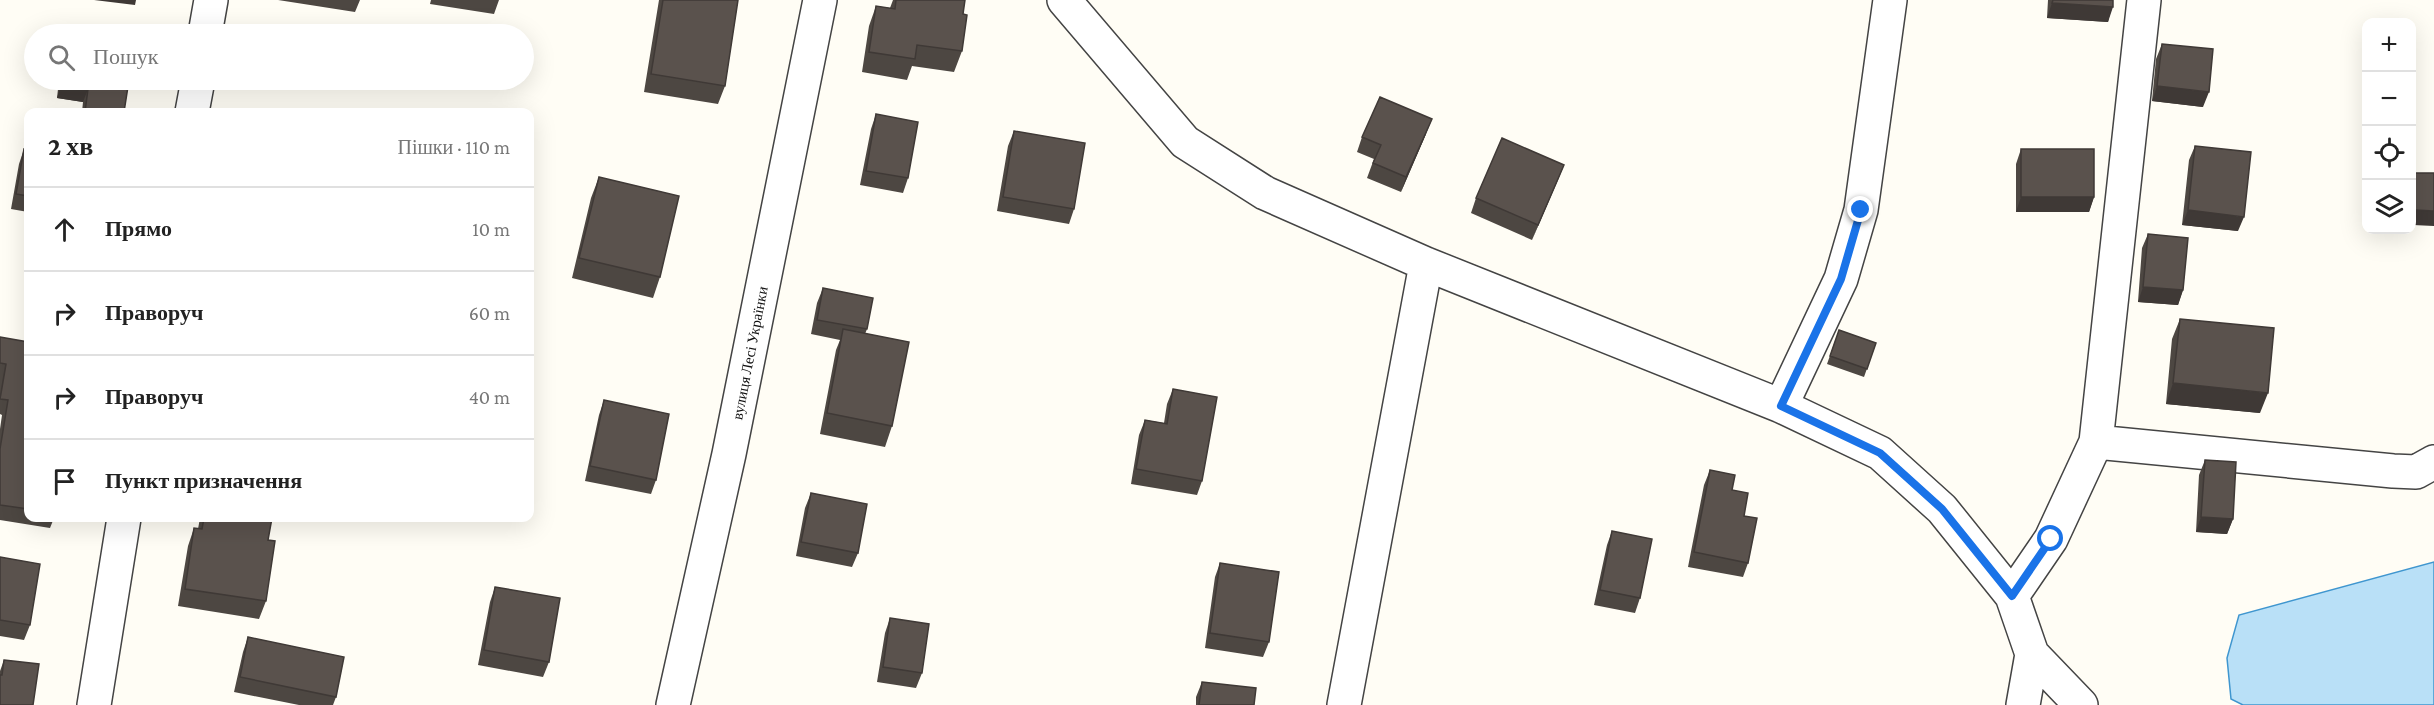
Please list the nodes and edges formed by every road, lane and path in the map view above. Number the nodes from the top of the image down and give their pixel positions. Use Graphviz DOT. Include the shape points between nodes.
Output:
graph roads {
  1 [pos="211,0"];
  2 [pos="820,0"];
  3 [pos="1064,0"];
  4 [pos="1890,0"];
  5 [pos="2144,0"];
  6 [pos="207,24"];
  7 [pos="196,90"];
  8 [pos="193,108"];
  9 [pos="1426,264"];
  10 [pos="1781,406"];
  11 [pos="2096,442"];
  12 [pos="2434,462"];
  13 [pos="123,522"];
  14 [pos="2012,596"];
  15 [pos="2032,654"];
  16 [pos="94,705"];
  17 [pos="674,705"];
  18 [pos="1344,705"];
  19 [pos="2023,705"];
  20 [pos="2081,705"];
  1 -- 6 [label="street"];
  2 -- 17 [label="street, вулиця Лесі Українки"];
  3 -- 9 [label="street" via="1185,142 1265,193"];
  4 -- 10 [label="street" via="1861,210 1841,279"];
  5 -- 11 [label="street"];
  7 -- 8 [label="street"];
  9 -- 10 [label="street"];
  9 -- 18 [label="street"];
  10 -- 14 [label="street" via="1880,453 1942,509"];
  11 -- 12 [label="street" via="2393,471 2416,472"];
  11 -- 14 [label="street" via="2051,539"];
  13 -- 16 [label="street"];
  14 -- 15 [label="street"];
  15 -- 19 [label="street"];
  15 -- 20 [label="street"];
}
